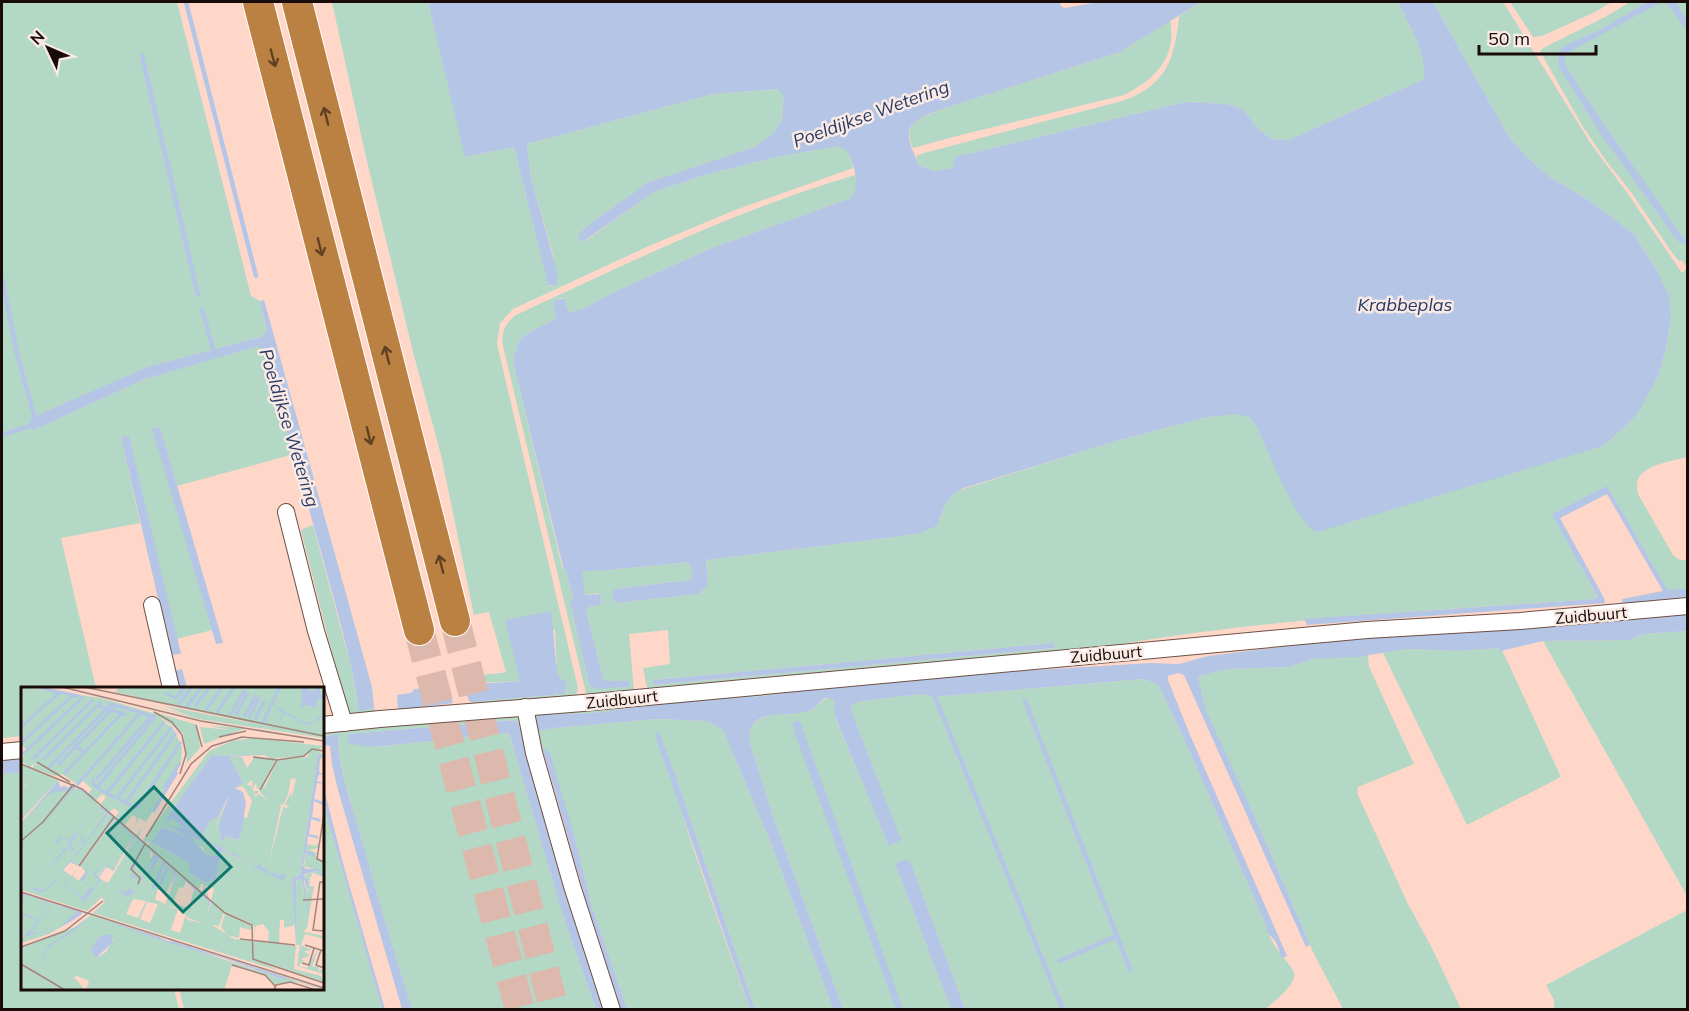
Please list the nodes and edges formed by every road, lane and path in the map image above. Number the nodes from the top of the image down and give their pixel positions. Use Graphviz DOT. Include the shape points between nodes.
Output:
graph roads {
  1 [pos="258,2"];
  2 [pos="297,2"];
  3 [pos="286,512"];
  4 [pos="152,604"];
  5 [pos="1688,606"];
  6 [pos="455,621"];
  7 [pos="419,630"];
  8 [pos="171,687"];
  9 [pos="525,707"];
  10 [pos="344,723"];
  11 [pos="324,725"];
  12 [pos="21,750"];
  13 [pos="2,752"];
  14 [pos="612,1010"];
  1 -- 7 [label="highway, one-way"];
  6 -- 2 [label="highway, one-way"];
  3 -- 10 [label="street"];
  4 -- 8 [label="street"];
  5 -- 9 [label="street, Zuidbuurt" via="1367,630"];
  9 -- 10 [label="street, Zuidbuurt"];
  9 -- 14 [label="street" via="572,886"];
  10 -- 11 [label="street, Zuidbuurt"];
  12 -- 13 [label="street"];
}
